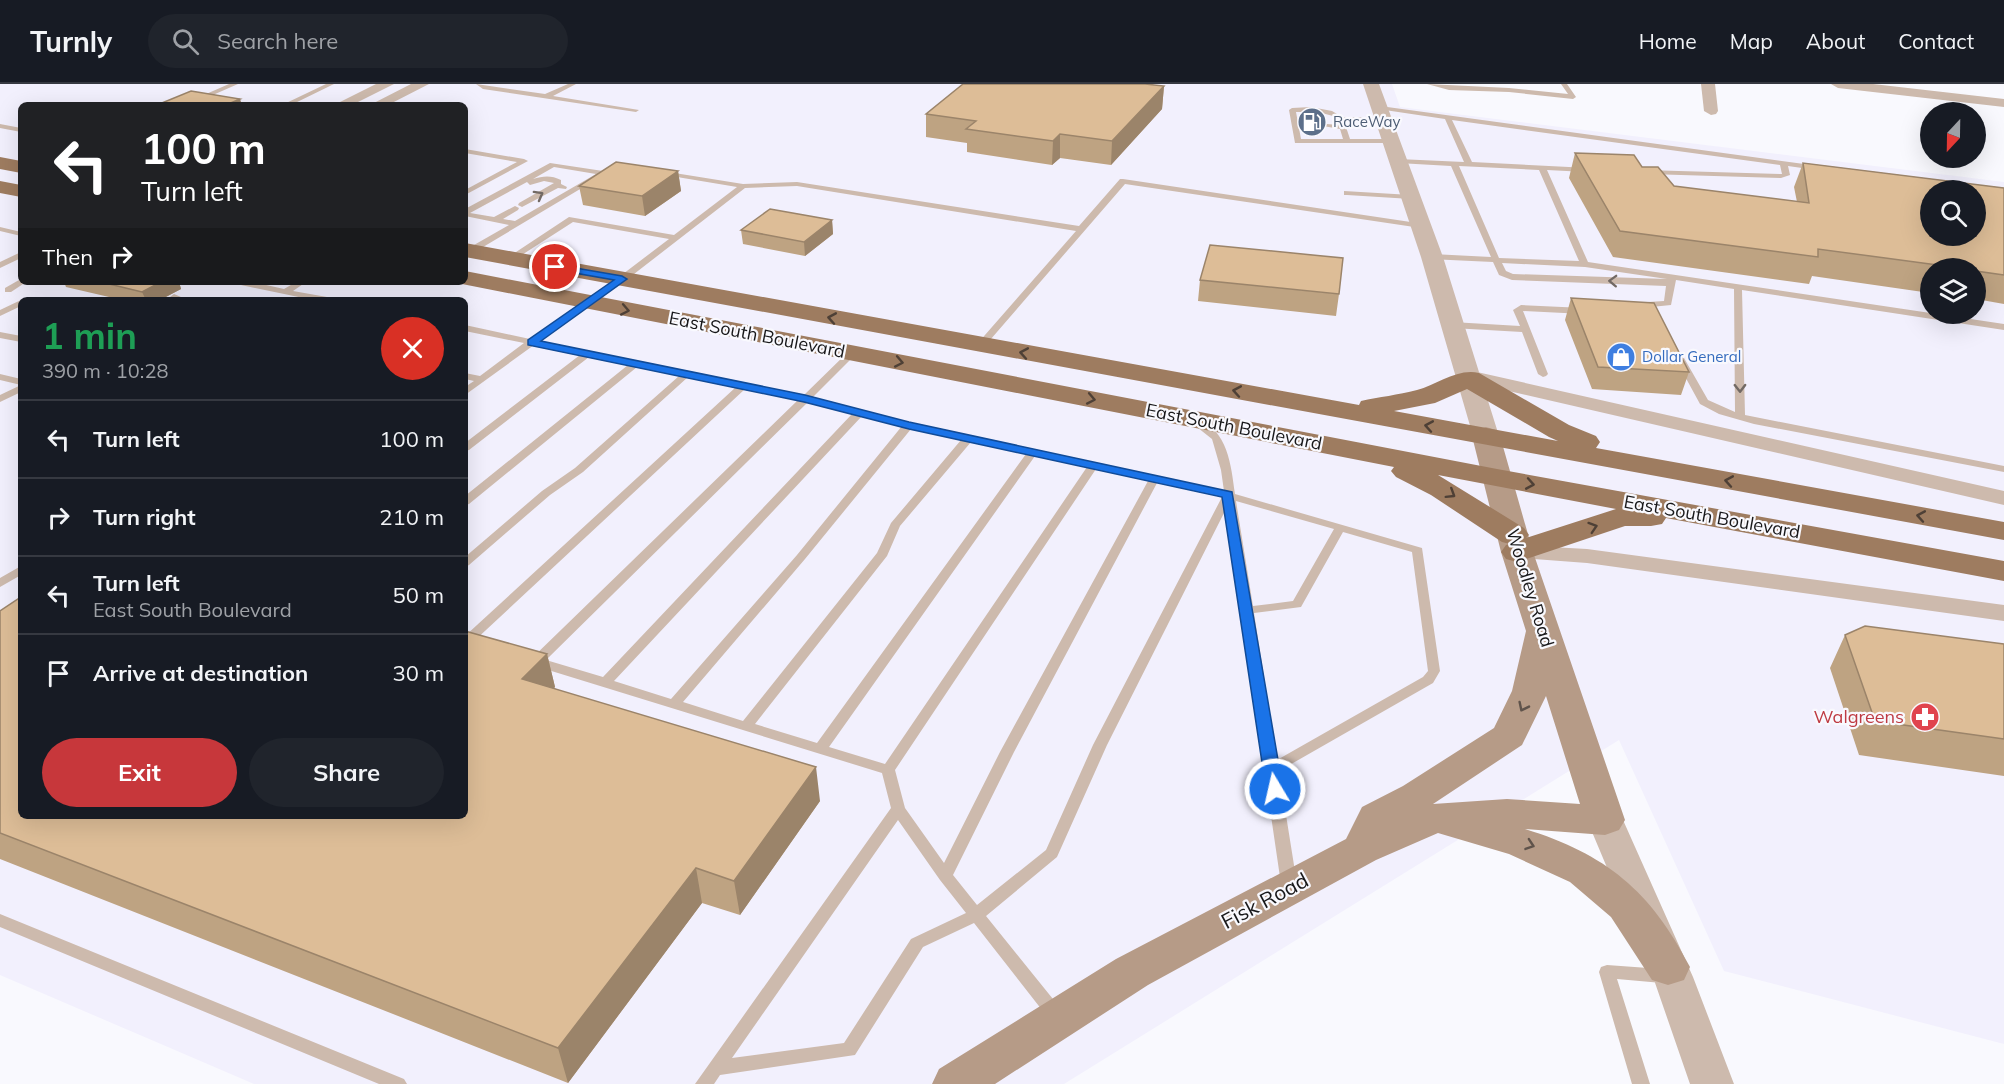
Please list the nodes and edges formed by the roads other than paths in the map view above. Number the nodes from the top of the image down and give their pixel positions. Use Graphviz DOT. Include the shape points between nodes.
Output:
graph roads {
  1 [pos="235,84"];
  2 [pos="331,84"];
  3 [pos="387,84"];
  4 [pos="423,84"];
  5 [pos="478,84"];
  6 [pos="573,84"];
  7 [pos="1371,84"];
  8 [pos="1430,84"];
  9 [pos="1564,84"];
  10 [pos="1708,84"];
  11 [pos="1838,84"];
  12 [pos="1873,86"];
  13 [pos="546,97"];
  14 [pos="192,102"];
  15 [pos="292,102"];
  16 [pos="348,102"];
  17 [pos="384,102"];
  18 [pos="2004,103"];
  19 [pos="636,110"];
  20 [pos="1711,111"];
  21 [pos="1382,114"];
  22 [pos="1307,118"];
  23 [pos="1448,118"];
  24 [pos="1297,123"];
  25 [pos="0,126"];
  26 [pos="18,129"];
  27 [pos="1344,130"];
  28 [pos="1297,134"];
  29 [pos="1310,134"];
  30 [pos="1391,141"];
  31 [pos="468,152"];
  32 [pos="468,160"];
  33 [pos="1398,161"];
  34 [pos="0,163"];
  35 [pos="1454,164"];
  36 [pos="1784,164"];
  37 [pos="1469,165"];
  38 [pos="18,166"];
  39 [pos="1542,168"];
  40 [pos="1596,170"];
  41 [pos="1831,170"];
  42 [pos="657,172"];
  43 [pos="1642,172"];
  44 [pos="497,176"];
  45 [pos="556,185"];
  46 [pos="743,186"];
  47 [pos="0,187"];
  48 [pos="577,189"];
  49 [pos="18,190"];
  50 [pos="468,191"];
  51 [pos="1347,193"];
  52 [pos="1411,197"];
  53 [pos="468,211"];
  54 [pos="468,212"];
  55 [pos="468,212"];
  56 [pos="495,220"];
  57 [pos="516,224"];
  58 [pos="1421,226"];
  59 [pos="1081,229"];
  60 [pos="0,230"];
  61 [pos="18,233"];
  62 [pos="676,238"];
  63 [pos="468,250"];
  64 [pos="18,257"];
  65 [pos="1432,257"];
  66 [pos="511,258"];
  67 [pos="0,259"];
  68 [pos="1495,259"];
  69 [pos="10,261"];
  70 [pos="1585,264"];
  71 [pos="0,265"];
  72 [pos="468,279"];
  73 [pos="622,279"];
  74 [pos="1671,280"];
  75 [pos="18,284"];
  76 [pos="254,285"];
  77 [pos="297,285"];
  78 [pos="1738,287"];
  79 [pos="8,290"];
  80 [pos="285,292"];
  81 [pos="311,297"];
  82 [pos="588,302"];
  83 [pos="18,304"];
  84 [pos="1651,304"];
  85 [pos="1600,312"];
  86 [pos="0,313"];
  87 [pos="1452,325"];
  88 [pos="2004,327"];
  89 [pos="468,329"];
  90 [pos="1525,329"];
  91 [pos="0,334"];
  92 [pos="18,338"];
  93 [pos="532,342"];
  94 [pos="981,345"];
  95 [pos="1676,350"];
  96 [pos="852,353"];
  97 [pos="587,354"];
  98 [pos="635,364"];
  99 [pos="686,374"];
  100 [pos="1543,374"];
  101 [pos="0,377"];
  102 [pos="468,377"];
  103 [pos="1468,378"];
  104 [pos="482,379"];
  105 [pos="18,381"];
  106 [pos="743,386"];
  107 [pos="18,390"];
  108 [pos="468,390"];
  109 [pos="0,399"];
  110 [pos="805,399"];
  111 [pos="1339,410"];
  112 [pos="859,413"];
  113 [pos="1740,417"];
  114 [pos="1194,419"];
  115 [pos="909,425"];
  116 [pos="1486,436"];
  117 [pos="968,438"];
  118 [pos="468,446"];
  119 [pos="1360,452"];
  120 [pos="1032,453"];
  121 [pos="1094,465"];
  122 [pos="1647,465"];
  123 [pos="2004,469"];
  124 [pos="1497,478"];
  125 [pos="1154,479"];
  126 [pos="1228,495"];
  127 [pos="2004,498"];
  128 [pos="468,500"];
  129 [pos="1707,516"];
  130 [pos="1340,528"];
  131 [pos="2004,531"];
  132 [pos="1515,543"];
  133 [pos="468,559"];
  134 [pos="2004,571"];
  135 [pos="18,572"];
  136 [pos="0,583"];
  137 [pos="1247,610"];
  138 [pos="2004,613"];
  139 [pos="1542,630"];
  140 [pos="468,638"];
  141 [pos="468,641"];
  142 [pos="487,646"];
  143 [pos="517,656"];
  144 [pos="537,662"];
  145 [pos="605,682"];
  146 [pos="674,704"];
  147 [pos="746,726"];
  148 [pos="820,749"];
  149 [pos="1272,769"];
  150 [pos="888,770"];
  151 [pos="898,809"];
  152 [pos="1433,819"];
  153 [pos="1605,820"];
  154 [pos="1362,849"];
  155 [pos="945,876"];
  156 [pos="1290,888"];
  157 [pos="976,915"];
  158 [pos="0,920"];
  159 [pos="1671,972"];
  160 [pos="1059,1019"];
  161 [pos="715,1068"];
  162 [pos="398,1084"];
  163 [pos="704,1084"];
  164 [pos="956,1084"];
  165 [pos="1641,1084"];
  166 [pos="1712,1084"];
  1 -- 14 [label="lane"];
  2 -- 15 [label="lane"];
  3 -- 16 [label="street"];
  4 -- 17 [label="street"];
  5 -- 13 [label="lane"];
  6 -- 13 [label="lane"];
  7 -- 21 [label="street, Woodley Road"];
  8 -- 9 [label="lane" via="1573,97"];
  10 -- 20 [label="street"];
  11 -- 12 [label="street"];
  12 -- 18 [label="street"];
  13 -- 19 [label="lane"];
  21 -- 23 [label="lane"];
  21 -- 27 [label="lane"];
  21 -- 30 [label="street, Woodley Road"];
  22 -- 24 [label="lane"];
  23 -- 36 [label="lane"];
  23 -- 37 [label="lane"];
  24 -- 27 [label="lane" via="1292,110 1328,111 1334,112"];
  24 -- 28 [label="lane"];
  25 -- 26 [label="lane"];
  27 -- 27 [label="lane" via="1327,126"];
  27 -- 28 [label="lane" via="1298,141"];
  27 -- 30 [label="lane"];
  28 -- 29 [label="lane"];
  30 -- 33 [label="street, Woodley Road"];
  31 -- 44 [label="lane" via="524,161"];
  32 -- 44 [label="lane" via="503,164"];
  33 -- 35 [label="lane"];
  33 -- 52 [label="street, Woodley Road"];
  34 -- 38 [label="highway"];
  35 -- 37 [label="lane"];
  35 -- 68 [label="lane"];
  36 -- 41 [label="lane"];
  36 -- 43 [label="lane" via="1786,175 1781,177"];
  37 -- 39 [label="lane"];
  39 -- 40 [label="lane"];
  39 -- 70 [label="lane"];
  42 -- 46 [label="lane"];
  44 -- 50 [label="lane"];
  45 -- 48 [label="lane"];
  45 -- 54 [label="lane" via="555,180 537,179"];
  56 -- 45 [label="lane, one-way"];
  46 -- 59 [label="lane" via="797,184"];
  46 -- 62 [label="lane"];
  47 -- 49 [label="highway"];
  48 -- 53 [label="lane" via="603,173 553,165"];
  48 -- 57 [label="lane"];
  51 -- 52 [label="lane"];
  52 -- 58 [label="street, Woodley Road"];
  55 -- 56 [label="lane"];
  56 -- 57 [label="lane"];
  57 -- 63 [label="lane"];
  58 -- 59 [label="lane" via="1123,181"];
  58 -- 65 [label="street, Woodley Road"];
  59 -- 94 [label="lane"];
  60 -- 61 [label="lane"];
  62 -- 66 [label="lane" via="572,219"];
  62 -- 73 [label="lane"];
  63 -- 66 [label="highway, East South Boulevard"];
  64 -- 69 [label="lane"];
  65 -- 68 [label="lane"];
  65 -- 87 [label="street, Woodley Road"];
  66 -- 73 [label="highway, East South Boulevard"];
  67 -- 69 [label="lane"];
  68 -- 70 [label="lane"];
  74 -- 68 [label="lane, one-way" via="1512,277 1502,273"];
  69 -- 71 [label="lane"];
  70 -- 74 [label="lane"];
  72 -- 82 [label="highway, East South Boulevard"];
  73 -- 82 [label="lane"];
  94 -- 73 [label="highway, East South Boulevard, one-way"];
  74 -- 78 [label="lane"];
  74 -- 84 [label="lane" via="1668,303"];
  75 -- 79 [label="lane"];
  76 -- 80 [label="lane"];
  77 -- 80 [label="lane"];
  78 -- 88 [label="lane"];
  78 -- 113 [label="lane, one-way"];
  80 -- 81 [label="lane"];
  82 -- 93 [label="lane"];
  82 -- 96 [label="highway, East South Boulevard, one-way"];
  83 -- 86 [label="lane"];
  85 -- 90 [label="lane" via="1521,308 1518,310"];
  87 -- 90 [label="lane"];
  87 -- 103 [label="street, Woodley Road"];
  89 -- 93 [label="lane"];
  90 -- 100 [label="lane"];
  91 -- 92 [label="lane"];
  93 -- 97 [label="lane"];
  93 -- 104 [label="lane"];
  111 -- 94 [label="highway, East South Boulevard, one-way"];
  95 -- 113 [label="lane" via="1704,402"];
  96 -- 110 [label="lane"];
  96 -- 114 [label="highway, East South Boulevard, one-way"];
  97 -- 98 [label="lane"];
  97 -- 118 [label="lane"];
  98 -- 99 [label="lane"];
  98 -- 128 [label="lane"];
  99 -- 106 [label="lane"];
  99 -- 133 [label="lane" via="579,470"];
  101 -- 105 [label="lane"];
  102 -- 104 [label="lane"];
  103 -- 111 [label="highway" via="1425,397 1387,406"];
  103 -- 116 [label="street, Woodley Road"];
  103 -- 122 [label="highway" via="1559,431"];
  103 -- 127 [label="street"];
  104 -- 108 [label="lane"];
  106 -- 110 [label="lane"];
  106 -- 140 [label="lane"];
  107 -- 109 [label="lane"];
  110 -- 112 [label="lane"];
  110 -- 144 [label="lane"];
  116 -- 111 [label="highway, East South Boulevard, one-way"];
  112 -- 115 [label="lane"];
  112 -- 145 [label="lane"];
  113 -- 123 [label="lane"];
  114 -- 119 [label="highway, East South Boulevard"];
  114 -- 126 [label="lane" via="1217,438"];
  115 -- 117 [label="lane"];
  115 -- 146 [label="lane"];
  116 -- 122 [label="highway, East South Boulevard"];
  116 -- 124 [label="main road, Woodley Road"];
  117 -- 120 [label="lane"];
  117 -- 147 [label="lane" via="895,525 883,554"];
  119 -- 124 [label="highway, East South Boulevard"];
  119 -- 132 [label="highway, one-way" via="1442,489"];
  120 -- 121 [label="lane"];
  120 -- 148 [label="lane"];
  121 -- 125 [label="lane"];
  121 -- 150 [label="lane"];
  131 -- 122 [label="highway, East South Boulevard, one-way"];
  124 -- 129 [label="highway, East South Boulevard, one-way"];
  124 -- 132 [label="main road, Woodley Road"];
  125 -- 126 [label="lane"];
  125 -- 155 [label="lane"];
  126 -- 130 [label="lane"];
  126 -- 137 [label="lane"];
  126 -- 157 [label="lane" via="1100,745 1052,853"];
  132 -- 129 [label="highway, one-way" via="1622,517"];
  129 -- 134 [label="highway, East South Boulevard"];
  130 -- 137 [label="lane" via="1297,604"];
  130 -- 149 [label="lane" via="1418,550 1434,671 1428,680"];
  132 -- 138 [label="street"];
  132 -- 139 [label="main road, Woodley Road"];
  135 -- 136 [label="lane"];
  137 -- 149 [label="lane"];
  139 -- 153 [label="main road, Woodley Road"];
  139 -- 154 [label="main road, one-way" via="1530,691 1509,736 1418,796 1376,817"];
  141 -- 142 [label="lane"];
  143 -- 144 [label="lane"];
  144 -- 145 [label="lane"];
  145 -- 146 [label="lane"];
  146 -- 147 [label="lane"];
  147 -- 148 [label="lane"];
  148 -- 150 [label="lane"];
  149 -- 156 [label="lane"];
  150 -- 151 [label="lane"];
  151 -- 155 [label="lane"];
  151 -- 161 [label="lane"];
  152 -- 153 [label="main road, Fisk Road" via="1507,813"];
  152 -- 154 [label="main road, Fisk Road"];
  152 -- 159 [label="main road, one-way" via="1534,845 1588,873 1622,900"];
  153 -- 159 [label="street, Woodley Road"];
  154 -- 156 [label="main road, Fisk Road"];
  155 -- 157 [label="lane"];
  156 -- 160 [label="main road, Fisk Road" via="1131,972"];
  157 -- 160 [label="lane"];
  157 -- 161 [label="lane" via="917,944 849,1050"];
  158 -- 162 [label="lane"];
  159 -- 165 [label="lane" via="1607,972"];
  159 -- 166 [label="street, Woodley Road"];
  160 -- 164 [label="main road, Fisk Road"];
  161 -- 163 [label="lane"];
}
